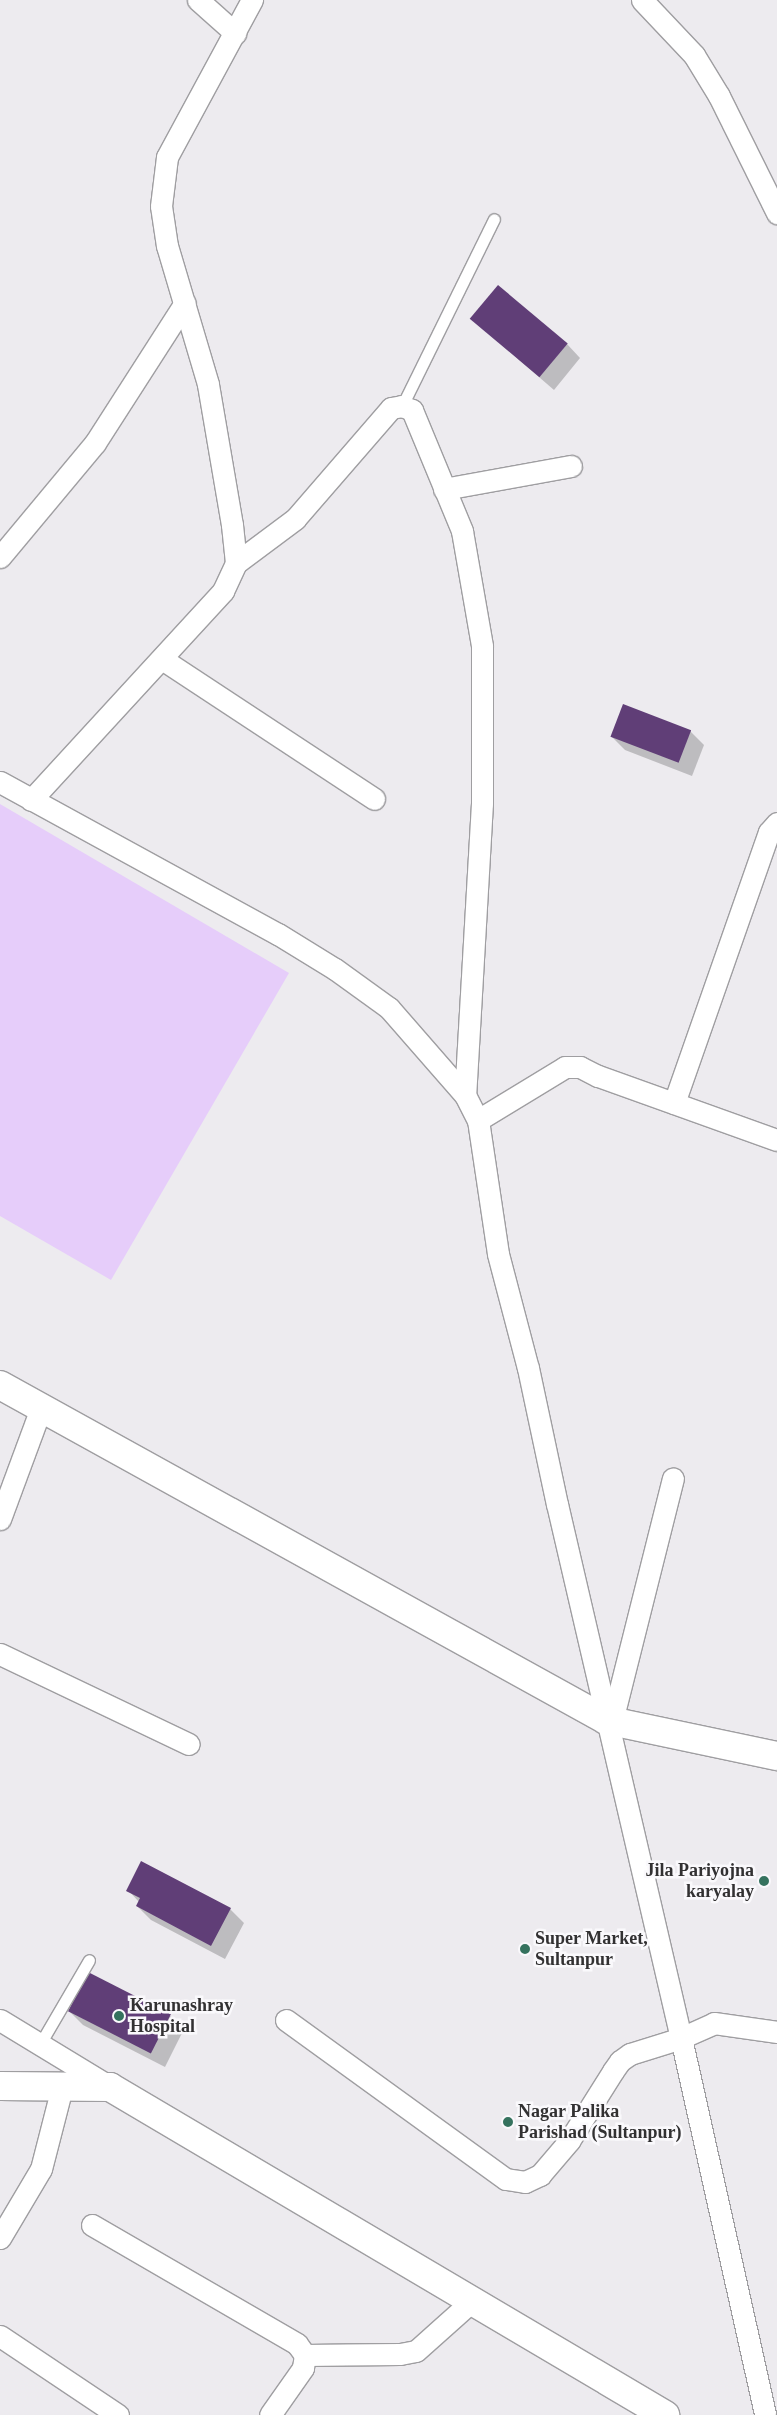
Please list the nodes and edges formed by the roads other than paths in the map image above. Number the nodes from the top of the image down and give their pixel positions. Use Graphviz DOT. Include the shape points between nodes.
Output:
graph roads {
  1 [pos="198,0"];
  2 [pos="252,0"];
  3 [pos="642,0"];
  4 [pos="235,33"];
  5 [pos="777,213"];
  6 [pos="494,219"];
  7 [pos="185,303"];
  8 [pos="402,406"];
  9 [pos="571,466"];
  10 [pos="444,489"];
  11 [pos="0,557"];
  12 [pos="236,563"];
  13 [pos="162,659"];
  14 [pos="0,782"];
  15 [pos="31,800"];
  16 [pos="374,800"];
  17 [pos="777,823"];
  18 [pos="465,1095"];
  19 [pos="674,1103"];
  20 [pos="478,1120"];
  21 [pos="777,1140"];
  22 [pos="0,1385"];
  23 [pos="41,1408"];
  24 [pos="673,1479"];
  25 [pos="0,1519"];
  26 [pos="0,1654"];
  27 [pos="609,1721"];
  28 [pos="189,1744"];
  29 [pos="777,1756"];
  30 [pos="89,1960"];
  31 [pos="0,2020"];
  32 [pos="286,2020"];
  33 [pos="777,2032"];
  34 [pos="681,2038"];
  35 [pos="40,2044"];
  36 [pos="0,2086"];
  37 [pos="62,2087"];
  38 [pos="110,2087"];
  39 [pos="92,2224"];
  40 [pos="0,2238"];
  41 [pos="472,2301"];
  42 [pos="0,2336"];
  43 [pos="305,2355"];
  44 [pos="118,2415"];
  45 [pos="270,2415"];
  46 [pos="665,2415"];
  47 [pos="765,2415"];
  1 -- 4 [label="street"];
  2 -- 4 [label="street"];
  3 -- 5 [label="street" via="694,55 720,96"];
  4 -- 7 [label="street" via="166,157 161,206 167,246"];
  6 -- 8 [label="lane"];
  7 -- 11 [label="street" via="95,443"];
  7 -- 12 [label="street" via="208,384"];
  8 -- 10 [label="street" via="412,410"];
  8 -- 12 [label="street" via="391,408 295,519"];
  9 -- 10 [label="street"];
  10 -- 18 [label="street" via="462,530 482,646 482,803"];
  12 -- 13 [label="street" via="223,591"];
  13 -- 15 [label="street"];
  13 -- 16 [label="street"];
  14 -- 15 [label="street"];
  15 -- 18 [label="street" via="278,934 335,969 388,1008"];
  17 -- 19 [label="street" via="769,832"];
  18 -- 20 [label="street"];
  19 -- 20 [label="street" via="580,1067 565,1067"];
  19 -- 21 [label="street"];
  20 -- 27 [label="street" via="498,1254 528,1368"];
  22 -- 23 [label="street"];
  23 -- 25 [label="street"];
  23 -- 27 [label="street"];
  24 -- 27 [label="street"];
  26 -- 28 [label="street"];
  27 -- 29 [label="street"];
  27 -- 34 [label="street"];
  30 -- 35 [label="lane"];
  31 -- 35 [label="street"];
  32 -- 34 [label="street" via="506,2179 525,2182 540,2175 569,2141 620,2062 630,2054"];
  33 -- 34 [label="street" via="714,2023"];
  34 -- 47 [label="street"];
  35 -- 38 [label="street"];
  36 -- 37 [label="street"];
  37 -- 38 [label="street"];
  37 -- 40 [label="street" via="41,2169"];
  38 -- 41 [label="street"];
  39 -- 43 [label="street" via="297,2344"];
  41 -- 43 [label="street" via="416,2350 400,2354"];
  41 -- 46 [label="street"];
  42 -- 44 [label="street"];
  43 -- 45 [label="street" via="302,2368"];
}
